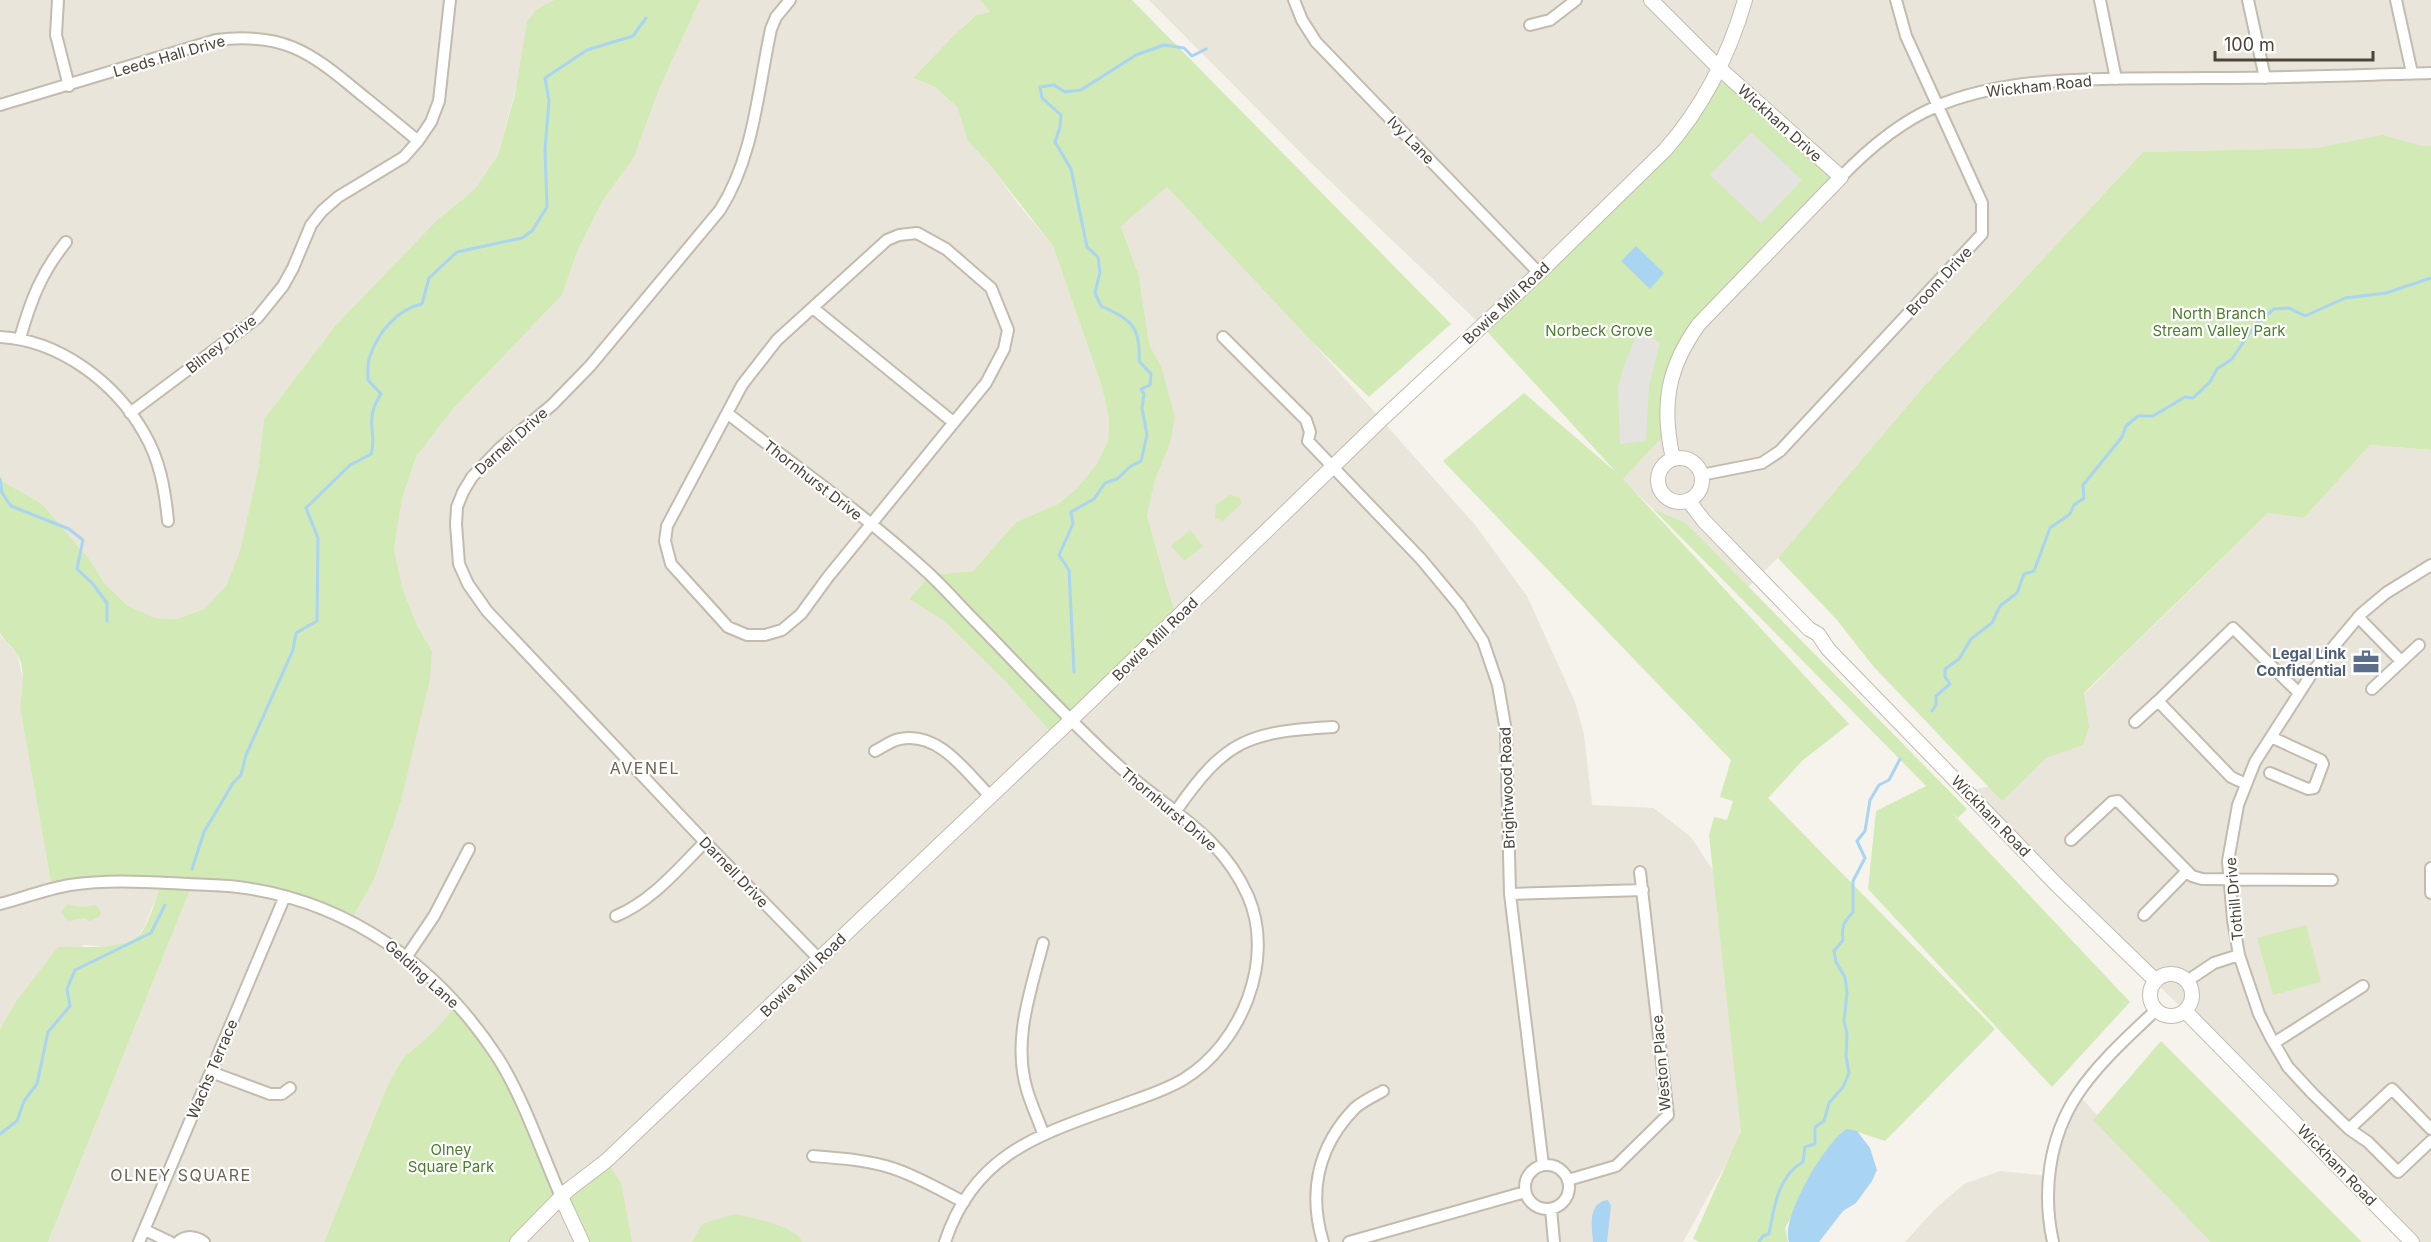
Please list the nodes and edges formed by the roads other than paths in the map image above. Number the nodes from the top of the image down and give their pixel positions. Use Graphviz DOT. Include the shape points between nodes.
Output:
graph roads {
  1 [pos="58,0"];
  2 [pos="450,0"];
  3 [pos="790,0"];
  4 [pos="1294,0"];
  5 [pos="1576,0"];
  6 [pos="1651,0"];
  7 [pos="1744,0"];
  8 [pos="1896,0"];
  9 [pos="2100,0"];
  10 [pos="2248,0"];
  11 [pos="2396,0"];
  12 [pos="1530,25"];
  13 [pos="1719,68"];
  14 [pos="2431,73"];
  15 [pos="2412,74"];
  16 [pos="2265,78"];
  17 [pos="2116,79"];
  18 [pos="69,86"];
  19 [pos="0,105"];
  20 [pos="1937,106"];
  21 [pos="418,141"];
  22 [pos="1818,156"];
  23 [pos="1841,177"];
  24 [pos="1822,196"];
  25 [pos="66,242"];
  26 [pos="1539,273"];
  27 [pos="813,308"];
  28 [pos="0,337"];
  29 [pos="20,338"];
  30 [pos="1223,338"];
  31 [pos="130,413"];
  32 [pos="727,413"];
  33 [pos="953,422"];
  34 [pos="1673,459"];
  35 [pos="1333,468"];
  36 [pos="1701,475"];
  37 [pos="1688,500"];
  38 [pos="168,521"];
  39 [pos="871,524"];
  40 [pos="2431,565"];
  41 [pos="2358,617"];
  42 [pos="2419,645"];
  43 [pos="2401,661"];
  44 [pos="2372,689"];
  45 [pos="2299,693"];
  46 [pos="2158,701"];
  47 [pos="1071,720"];
  48 [pos="2135,722"];
  49 [pos="1333,727"];
  50 [pos="2271,737"];
  51 [pos="875,751"];
  52 [pos="2270,772"];
  53 [pos="2246,784"];
  54 [pos="990,796"];
  55 [pos="1176,811"];
  56 [pos="2072,840"];
  57 [pos="705,842"];
  58 [pos="469,849"];
  59 [pos="2431,868"];
  60 [pos="2187,871"];
  61 [pos="1640,872"];
  62 [pos="2230,879"];
  63 [pos="2332,880"];
  64 [pos="1643,890"];
  65 [pos="2431,893"];
  66 [pos="1510,894"];
  67 [pos="285,896"];
  68 [pos="0,904"];
  69 [pos="2144,915"];
  70 [pos="616,916"];
  71 [pos="1043,943"];
  72 [pos="2240,955"];
  73 [pos="407,956"];
  74 [pos="820,960"];
  75 [pos="2156,981"];
  76 [pos="2187,981"];
  77 [pos="2362,986"];
  78 [pos="2156,1010"];
  79 [pos="2185,1011"];
  80 [pos="2274,1042"];
  81 [pos="211,1072"];
  82 [pos="290,1088"];
  83 [pos="1383,1091"];
  84 [pos="2349,1129"];
  85 [pos="2431,1130"];
  86 [pos="1043,1133"];
  87 [pos="2431,1141"];
  88 [pos="813,1156"];
  89 [pos="1543,1165"];
  90 [pos="1568,1180"];
  91 [pos="1525,1192"];
  92 [pos="562,1199"];
  93 [pos="964,1202"];
  94 [pos="1551,1209"];
  95 [pos="144,1230"];
  96 [pos="139,1242"];
  97 [pos="170,1242"];
  98 [pos="178,1242"];
  99 [pos="204,1242"];
  100 [pos="517,1242"];
  101 [pos="582,1242"];
  102 [pos="945,1242"];
  103 [pos="1323,1242"];
  104 [pos="1349,1242"];
  105 [pos="1554,1242"];
  106 [pos="2054,1242"];
  107 [pos="2412,1242"];
  1 -- 18 [label="street" via="56,35"];
  2 -- 21 [label="street, Bilney Drive" via="439,101"];
  3 -- 57 [label="street, Darnell Drive" via="771,29 741,168 720,210 590,366 472,477 457,507 459,564 478,599"];
  4 -- 26 [label="street, Ivy Lane" via="1316,42"];
  5 -- 12 [label="street" via="1550,20"];
  6 -- 13 [label="street, Wickham Drive"];
  7 -- 13 [label="street, Bowie Mill Road"];
  8 -- 20 [label="street, Broom Drive" via="1906,36"];
  9 -- 17 [label="street"];
  10 -- 16 [label="street"];
  11 -- 15 [label="street"];
  13 -- 22 [label="street, Wickham Drive"];
  13 -- 26 [label="street, Bowie Mill Road" via="1699,107 1672,142"];
  14 -- 15 [label="street, Wickham Road"];
  15 -- 16 [label="street, Wickham Road"];
  16 -- 17 [label="street, Wickham Road"];
  17 -- 20 [label="street, Wickham Road" via="2001,87"];
  18 -- 19 [label="street, Leeds Hall Drive"];
  18 -- 21 [label="street, Leeds Hall Drive" via="216,40 266,40 320,60"];
  20 -- 23 [label="street, Wickham Road" via="1899,127"];
  20 -- 36 [label="street, Broom Drive" via="1982,203 1982,234 1780,451 1762,463"];
  21 -- 31 [label="street, Bilney Drive" via="404,157 322,211 311,225 283,286 257,318"];
  22 -- 23 [label="street, Wickham Drive"];
  22 -- 24 [label="street" via="1825,180"];
  23 -- 24 [label="street, Wickham Road"];
  24 -- 34 [label="street, Wickham Road" via="1699,324 1685,344 1674,367 1668,400 1667,432"];
  25 -- 29 [label="street" via="31,298"];
  26 -- 35 [label="street, Bowie Mill Road"];
  27 -- 32 [label="street" via="777,340 742,385"];
  27 -- 33 [label="street"];
  27 -- 33 [label="street" via="886,240 917,233 946,249 991,288 1008,330 994,370"];
  28 -- 29 [label="street"];
  29 -- 31 [label="street" via="86,368 110,388"];
  30 -- 35 [label="street, Brightwood Road" via="1306,420 1310,426 1308,441"];
  31 -- 38 [label="street" via="157,461"];
  32 -- 39 [label="street, Thornhurst Drive"];
  32 -- 39 [label="street" via="667,526 665,541 671,564 728,627 747,635 782,630 801,614"];
  33 -- 39 [label="street"];
  34 -- 36 [label="street" via="1691,461"];
  34 -- 37 [label="street" via="1662,468 1659,488 1674,501"];
  35 -- 47 [label="street, Bowie Mill Road"];
  35 -- 66 [label="street, Brightwood Road" via="1420,559 1460,606 1483,641 1498,685 1506,731"];
  36 -- 37 [label="street" via="1700,487"];
  37 -- 75 [label="street, Wickham Road" via="1809,629 1809,636 1828,649"];
  39 -- 47 [label="street, Thornhurst Drive" via="926,571"];
  40 -- 41 [label="street, Tothill Drive" via="2386,593"];
  41 -- 43 [label="street"];
  41 -- 45 [label="street, Tothill Drive"];
  42 -- 43 [label="street"];
  43 -- 44 [label="street"];
  45 -- 46 [label="street" via="2233,628"];
  45 -- 50 [label="street, Tothill Drive"];
  46 -- 48 [label="street"];
  46 -- 53 [label="street" via="2231,777"];
  47 -- 54 [label="street, Bowie Mill Road"];
  47 -- 55 [label="street, Thornhurst Drive" via="1122,769"];
  49 -- 55 [label="street" via="1285,730 1238,744 1215,762"];
  50 -- 52 [label="street" via="2321,760 2322,764 2314,788 2308,789"];
  50 -- 53 [label="street, Tothill Drive"];
  51 -- 54 [label="street" via="898,739 919,737 940,746"];
  53 -- 62 [label="street, Tothill Drive" via="2232,831"];
  54 -- 74 [label="street, Bowie Mill Road"];
  55 -- 86 [label="street, Thornhurst Drive" via="1231,863 1249,899 1257,947 1245,1006 1227,1038 1183,1080"];
  56 -- 60 [label="street" via="2112,802 2118,801"];
  57 -- 70 [label="street" via="632,910"];
  57 -- 74 [label="street, Darnell Drive"];
  58 -- 73 [label="street" via="434,916"];
  59 -- 65 [label="street"];
  60 -- 62 [label="street" via="2202,879"];
  60 -- 69 [label="street"];
  61 -- 64 [label="street, Weston Place"];
  62 -- 63 [label="street"];
  62 -- 72 [label="street, Tothill Drive"];
  64 -- 66 [label="street"];
  64 -- 90 [label="street, Weston Place" via="1668,1115 1616,1166"];
  66 -- 89 [label="street, Brightwood Road"];
  67 -- 68 [label="street, Gelding Lane" via="237,887 108,880 68,885"];
  67 -- 73 [label="street, Gelding Lane" via="351,920"];
  67 -- 81 [label="street, Wachs Terrace"];
  71 -- 86 [label="street" via="1024,1015 1021,1045 1026,1088"];
  72 -- 76 [label="street" via="2214,963"];
  72 -- 80 [label="street, Tothill Drive" via="2259,1014"];
  73 -- 92 [label="street, Gelding Lane" via="458,1004 499,1060"];
  74 -- 92 [label="street, Bowie Mill Road"];
  75 -- 76 [label="street" via="2175,974"];
  75 -- 78 [label="street" via="2150,996"];
  76 -- 79 [label="street" via="2192,1000"];
  77 -- 80 [label="street"];
  78 -- 79 [label="street" via="2170,1016"];
  78 -- 106 [label="street" via="2106,1059 2063,1120 2047,1193"];
  79 -- 107 [label="street, Wickham Road"];
  80 -- 84 [label="street, Tothill Drive" via="2288,1067"];
  81 -- 82 [label="street" via="270,1094 282,1094"];
  81 -- 95 [label="street, Wachs Terrace"];
  83 -- 103 [label="street" via="1357,1107 1329,1145 1317,1175 1315,1208"];
  84 -- 85 [label="street" via="2392,1089"];
  84 -- 87 [label="street, Tothill Drive" via="2398,1172"];
  86 -- 93 [label="street, Thornhurst Drive" via="996,1162"];
  88 -- 93 [label="street" via="890,1168"];
  89 -- 90 [label="street" via="1556,1166"];
  89 -- 91 [label="street" via="1527,1177"];
  90 -- 94 [label="street" via="1569,1192 1559,1206"];
  91 -- 94 [label="street" via="1535,1206"];
  91 -- 104 [label="street"];
  92 -- 100 [label="street, Bowie Mill Road"];
  92 -- 101 [label="street"];
  93 -- 102 [label="street, Thornhurst Drive"];
  94 -- 105 [label="street"];
  95 -- 96 [label="street, Wachs Terrace"];
  95 -- 97 [label="street"];
  98 -- 99 [label="street" via="186,1237"];
}
